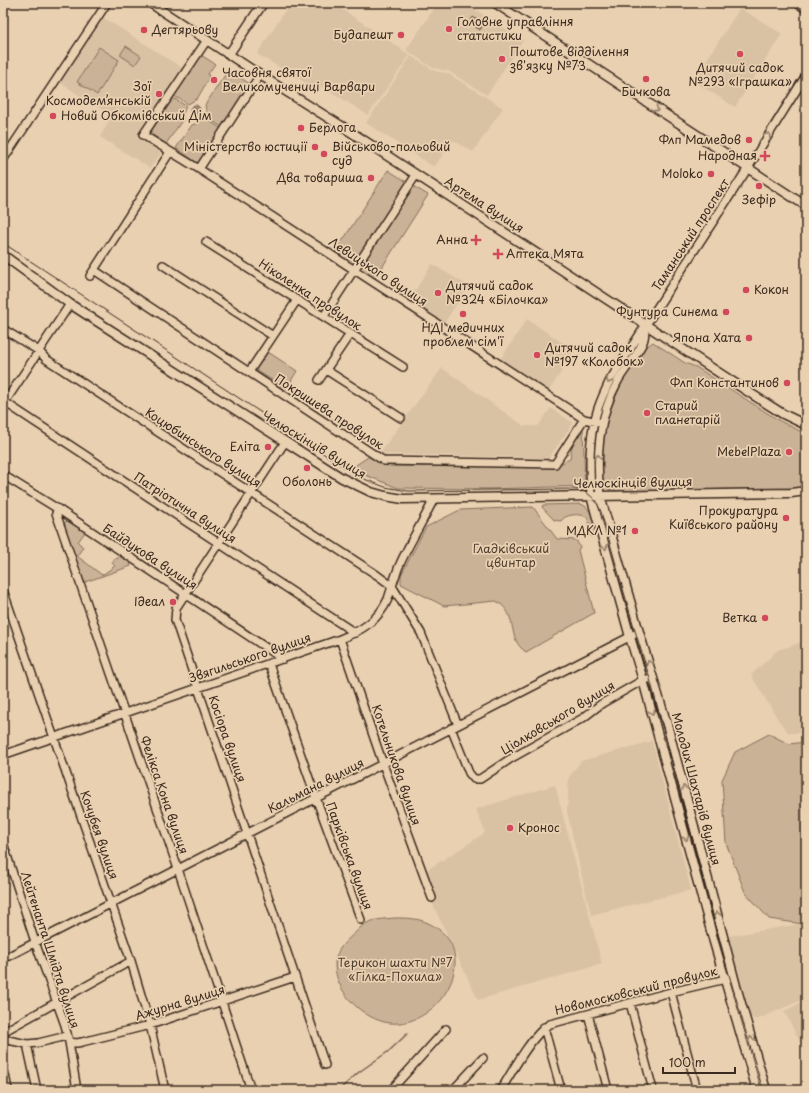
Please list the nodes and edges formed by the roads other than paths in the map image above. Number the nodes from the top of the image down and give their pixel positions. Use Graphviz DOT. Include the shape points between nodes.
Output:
graph roads {
  1 [pos="107,3"];
  2 [pos="150,3"];
  3 [pos="263,3"];
  4 [pos="494,3"];
  5 [pos="797,3"];
  6 [pos="806,9"];
  7 [pos="207,40"];
  8 [pos="229,54"];
  9 [pos="260,75"];
  10 [pos="806,75"];
  11 [pos="170,152"];
  12 [pos="3,160"];
  13 [pos="748,168"];
  14 [pos="200,169"];
  15 [pos="416,175"];
  16 [pos="806,206"];
  17 [pos="206,242"];
  18 [pos="3,255"];
  19 [pos="163,265"];
  20 [pos="354,271"];
  21 [pos="297,300"];
  22 [pos="70,304"];
  23 [pos="324,316"];
  24 [pos="646,325"];
  25 [pos="3,329"];
  26 [pos="350,334"];
  27 [pos="273,336"];
  28 [pos="39,352"];
  29 [pos="403,367"];
  30 [pos="326,370"];
  31 [pos="249,372"];
  32 [pos="319,380"];
  33 [pos="4,403"];
  34 [pos="401,418"];
  35 [pos="584,419"];
  36 [pos="594,421"];
  37 [pos="602,423"];
  38 [pos="806,425"];
  39 [pos="285,442"];
  40 [pos="3,475"];
  41 [pos="806,491"];
  42 [pos="251,493"];
  43 [pos="591,496"];
  44 [pos="600,496"];
  45 [pos="434,499"];
  46 [pos="58,509"];
  47 [pos="220,543"];
  48 [pos="392,586"];
  49 [pos="3,590"];
  50 [pos="186,593"];
  51 [pos="639,632"];
  52 [pos="355,633"];
  53 [pos="630,637"];
  54 [pos="340,639"];
  55 [pos="283,659"];
  56 [pos="269,664"];
  57 [pos="653,678"];
  58 [pos="643,680"];
  59 [pos="198,688"];
  60 [pos="125,714"];
  61 [pos="455,727"];
  62 [pos="55,738"];
  63 [pos="3,755"];
  64 [pos="383,764"];
  65 [pos="316,798"];
  66 [pos="247,834"];
  67 [pos="3,842"];
  68 [pos="178,869"];
  69 [pos="432,898"];
  70 [pos="111,903"];
  71 [pos="361,920"];
  72 [pos="35,942"];
  73 [pos="3,959"];
  74 [pos="131,961"];
  75 [pos="295,977"];
  76 [pos="734,977"];
  77 [pos="725,980"];
  78 [pos="671,992"];
  79 [pos="57,1002"];
  80 [pos="222,1002"];
  81 [pos="630,1003"];
  82 [pos="588,1014"];
  83 [pos="150,1026"];
  84 [pos="544,1027"];
  85 [pos="446,1029"];
  86 [pos="3,1032"];
  87 [pos="3,1039"];
  88 [pos="68,1039"];
  89 [pos="27,1044"];
  90 [pos="483,1058"];
  91 [pos="3,1064"];
  92 [pos="325,1065"];
  93 [pos="8,1090"];
  94 [pos="37,1090"];
  95 [pos="77,1090"];
  96 [pos="165,1090"];
  97 [pos="251,1090"];
  98 [pos="391,1090"];
  99 [pos="453,1090"];
  100 [pos="501,1090"];
  101 [pos="561,1090"];
  102 [pos="608,1090"];
  103 [pos="653,1090"];
  104 [pos="698,1090"];
  105 [pos="757,1090"];
  106 [pos="766,1090"];
  1 -- 12 [label="street"];
  2 -- 7 [label="main road, Артема вулиця"];
  3 -- 8 [label="main road"];
  4 -- 13 [label="main road, one-way"];
  5 -- 6 [label="street"];
  7 -- 8 [label="main road, Артема вулиця"];
  7 -- 11 [label="street, Левицького вулиця" via="143,135"];
  8 -- 9 [label="main road, Артема вулиця"];
  9 -- 14 [label="street"];
  9 -- 15 [label="main road, Артема вулиця"];
  13 -- 10 [label="street, Таманський проспект, one-way"];
  11 -- 14 [label="street, Левицького вулиця"];
  11 -- 31 [label="street, Покришева провулок" via="92,273"];
  13 -- 16 [label="main road"];
  13 -- 24 [label="street, Таманський проспект"];
  14 -- 20 [label="street, Левицького вулиця"];
  15 -- 20 [label="street"];
  15 -- 24 [label="main road, Артема вулиця"];
  17 -- 21 [label="street, Ніколенка провулок"];
  18 -- 22 [label="main road, Челюскінців вулиця"];
  19 -- 27 [label="street"];
  20 -- 23 [label="street"];
  20 -- 35 [label="street, Левицького вулиця"];
  21 -- 23 [label="street, Ніколенка провулок"];
  21 -- 27 [label="street"];
  22 -- 28 [label="street"];
  22 -- 39 [label="main road, Челюскінців вулиця"];
  23 -- 26 [label="street, Ніколенка провулок"];
  24 -- 36 [label="street, Таманський проспект, one-way" via="610,380"];
  24 -- 37 [label="street, Таманський проспект" via="643,342 615,387"];
  24 -- 38 [label="main road, Артема вулиця" via="766,403"];
  25 -- 28 [label="street, Коцюбинського вулиця"];
  26 -- 29 [label="street, Ніколенка провулок"];
  26 -- 30 [label="street"];
  27 -- 31 [label="street"];
  28 -- 33 [label="street"];
  28 -- 42 [label="street, Коцюбинського вулиця"];
  30 -- 32 [label="street"];
  30 -- 34 [label="street"];
  31 -- 35 [label="street, Покришева провулок" via="384,461 555,464"];
  33 -- 47 [label="street, Патріотична вулиця"];
  35 -- 36 [label="street, Левицького вулиця"];
  36 -- 37 [label="street, Левицького вулиця"];
  36 -- 43 [label="street, Таманський проспект" via="590,454"];
  44 -- 37 [label="street, Таманський проспект, one-way" via="598,462"];
  39 -- 42 [label="street, Косіора вулиця"];
  39 -- 45 [label="main road, Челюскінців вулиця" via="342,478 371,492 403,499"];
  40 -- 46 [label="street, Байдукова вулиця"];
  41 -- 44 [label="main road, Челюскінців вулиця"];
  42 -- 47 [label="street, Косіора вулиця"];
  42 -- 48 [label="street, Коцюбинського вулиця"];
  43 -- 44 [label="main road, Челюскінців вулиця"];
  43 -- 45 [label="main road, Челюскінців вулиця"];
  43 -- 53 [label="main road, Молодих Шахтарів вулиця, one-way"];
  44 -- 51 [label="main road, Молодих Шахтарів вулиця"];
  45 -- 48 [label="street, Звягильського вулиця"];
  46 -- 50 [label="street, Байдукова вулиця"];
  46 -- 60 [label="street, Фелікса Кона вулиця" via="56,513"];
  47 -- 50 [label="street, Косіора вулиця"];
  47 -- 52 [label="street, Патріотична вулиця"];
  48 -- 52 [label="street, Звягильського вулиця" via="382,608 373,620"];
  48 -- 61 [label="street" via="421,633"];
  49 -- 62 [label="street, Кочубея вулиця"];
  50 -- 55 [label="street, Байдукова вулиця"];
  50 -- 59 [label="street, Косіора вулиця" via="176,608 175,620"];
  51 -- 53 [label="street, Кальмана вулиця"];
  57 -- 51 [label="main road, Молодих Шахтарів вулиця, one-way"];
  52 -- 54 [label="street, Звягильського вулиця"];
  53 -- 58 [label="main road, Молодих Шахтарів вулиця"];
  53 -- 61 [label="street, Кальмана вулиця"];
  54 -- 55 [label="street, Звягильського вулиця"];
  54 -- 64 [label="street, Котельникова вулиця"];
  55 -- 56 [label="street, Звягильського вулиця"];
  56 -- 59 [label="street, Звягильського вулиця"];
  56 -- 65 [label="street, Парківська вулиця"];
  57 -- 58 [label="street, Ціолковського вулиця"];
  76 -- 57 [label="main road, Молодих Шахтарів вулиця, one-way"];
  58 -- 61 [label="street, Ціолковського вулиця" via="601,704 583,718 510,758 480,779 474,779 469,773"];
  58 -- 77 [label="main road, Молодих Шахтарів вулиця, one-way"];
  59 -- 60 [label="street, Звягильського вулиця"];
  59 -- 66 [label="street, Косіора вулиця"];
  60 -- 62 [label="street, Звягильського вулиця"];
  60 -- 68 [label="street, Фелікса Кона вулиця"];
  61 -- 64 [label="street, Кальмана вулиця"];
  62 -- 63 [label="street, Звягильського вулиця"];
  62 -- 70 [label="street, Кочубея вулиця"];
  64 -- 65 [label="street, Кальмана вулиця"];
  64 -- 69 [label="street, Котельникова вулиця"];
  65 -- 66 [label="street, Кальмана вулиця"];
  65 -- 71 [label="street, Парківська вулиця"];
  66 -- 68 [label="street, Кальмана вулиця"];
  66 -- 75 [label="street, Косіора вулиця"];
  67 -- 72 [label="street, Лейтенанта Шмідта вулиця"];
  68 -- 70 [label="street, Кальмана вулиця"];
  68 -- 80 [label="street, Фелікса Кона вулиця"];
  70 -- 72 [label="street, Кальмана вулиця"];
  70 -- 74 [label="street, Кочубея вулиця"];
  72 -- 73 [label="street, Кальмана вулиця"];
  72 -- 79 [label="street, Лейтенанта Шмідта вулиця"];
  74 -- 79 [label="street"];
  74 -- 83 [label="street, Кочубея вулиця"];
  75 -- 80 [label="street, Ажурна вулиця"];
  75 -- 92 [label="street, Косіора вулиця"];
  76 -- 77 [label="street, Новомосковський провулок"];
  106 -- 76 [label="main road, Молодих Шахтарів вулиця, one-way"];
  77 -- 78 [label="street, Новомосковський провулок"];
  77 -- 105 [label="main road, Молодих Шахтарів вулиця"];
  78 -- 81 [label="street, Новомосковський провулок"];
  78 -- 104 [label="street"];
  79 -- 86 [label="street"];
  79 -- 88 [label="street, Лейтенанта Шмідта вулиця"];
  80 -- 83 [label="street, Ажурна вулиця"];
  80 -- 97 [label="street, Фелікса Кона вулиця"];
  81 -- 82 [label="street, Новомосковський провулок"];
  81 -- 103 [label="street"];
  82 -- 84 [label="street, Новомосковський провулок"];
  82 -- 102 [label="street"];
  83 -- 88 [label="street, Ажурна вулиця" via="77,1043"];
  83 -- 96 [label="street, Кочубея вулиця"];
  84 -- 100 [label="street"];
  84 -- 101 [label="street"];
  85 -- 98 [label="street"];
  87 -- 89 [label="street, Ажурна вулиця"];
  88 -- 89 [label="street, Ажурна вулиця"];
  88 -- 95 [label="street, Лейтенанта Шмідта вулиця"];
  89 -- 94 [label="street"];
  90 -- 99 [label="street"];
  91 -- 93 [label="street"];
}
